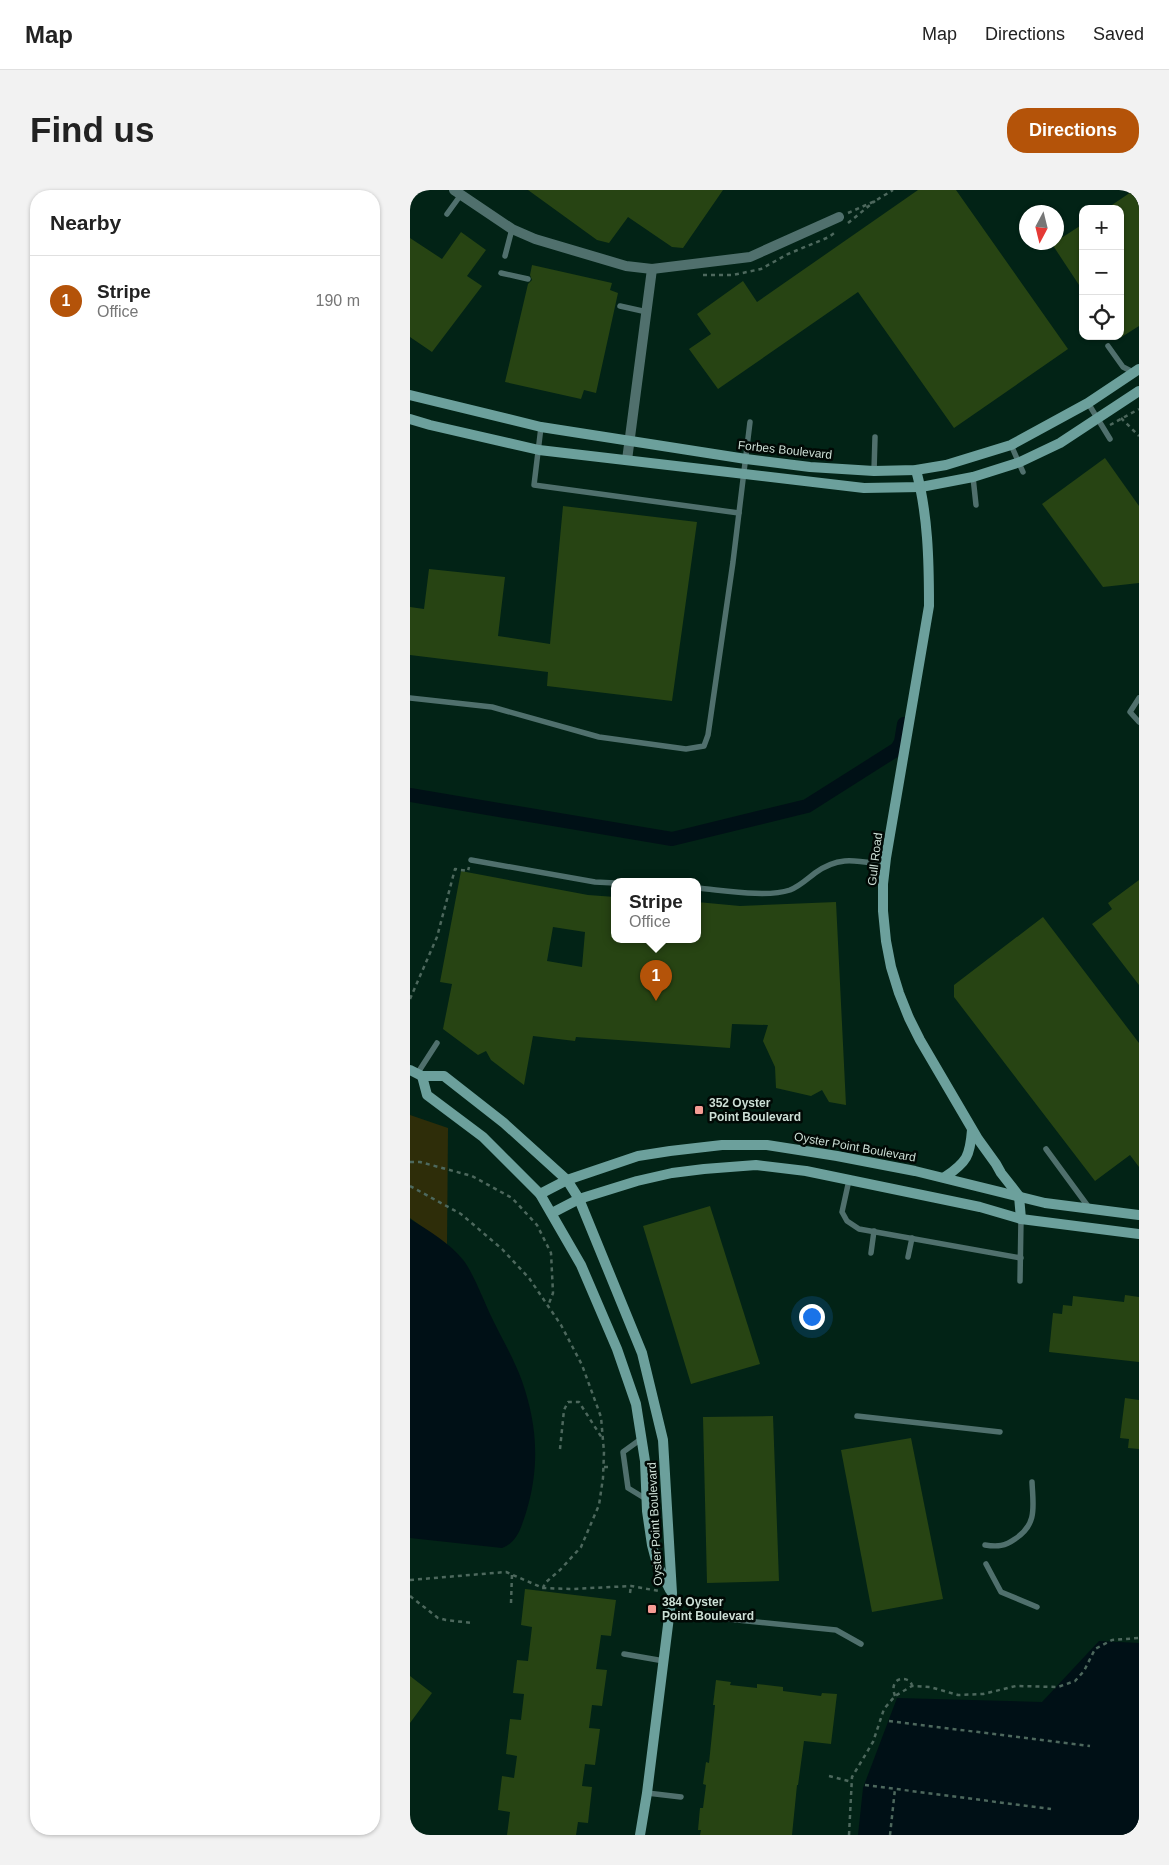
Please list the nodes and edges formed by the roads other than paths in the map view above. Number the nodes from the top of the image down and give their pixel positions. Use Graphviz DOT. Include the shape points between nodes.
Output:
graph roads {
  1 [pos="457,193"];
  2 [pos="447,214"];
  3 [pos="839,217"];
  4 [pos="512,229"];
  5 [pos="505,256"];
  6 [pos="652,270"];
  7 [pos="501,273"];
  8 [pos="528,279"];
  9 [pos="620,306"];
  10 [pos="647,312"];
  11 [pos="1108,346"];
  12 [pos="1137,372"];
  13 [pos="1139,392"];
  14 [pos="410,395"];
  15 [pos="1088,403"];
  16 [pos="410,419"];
  17 [pos="1097,420"];
  18 [pos="750,422"];
  19 [pos="541,427"];
  20 [pos="875,437"];
  21 [pos="1110,439"];
  22 [pos="631,441"];
  23 [pos="1011,445"];
  24 [pos="539,450"];
  25 [pos="746,459"];
  26 [pos="627,460"];
  27 [pos="1020,462"];
  28 [pos="810,467"];
  29 [pos="916,470"];
  30 [pos="874,471"];
  31 [pos="1023,472"];
  32 [pos="744,475"];
  33 [pos="973,477"];
  34 [pos="806,482"];
  35 [pos="921,487"];
  36 [pos="976,505"];
  37 [pos="739,513"];
  38 [pos="410,698"];
  39 [pos="1139,698"];
  40 [pos="1139,722"];
  41 [pos="471,860"];
  42 [pos="886,865"];
  43 [pos="611,883"];
  44 [pos="701,888"];
  45 [pos="437,1043"];
  46 [pos="417,1073"];
  47 [pos="972,1130"];
  48 [pos="1046,1150"];
  49 [pos="945,1177"];
  50 [pos="567,1180"];
  51 [pos="849,1180"];
  52 [pos="540,1194"];
  53 [pos="1019,1196"];
  54 [pos="580,1199"];
  55 [pos="1090,1209"];
  56 [pos="552,1213"];
  57 [pos="1139,1215"];
  58 [pos="1021,1219"];
  59 [pos="874,1231"];
  60 [pos="1139,1234"];
  61 [pos="912,1238"];
  62 [pos="871,1252"];
  63 [pos="908,1257"];
  64 [pos="1021,1258"];
  65 [pos="1020,1281"];
  66 [pos="656,1408"];
  67 [pos="637,1412"];
  68 [pos="857,1416"];
  69 [pos="1000,1432"];
  70 [pos="641,1439"];
  71 [pos="1032,1482"];
  72 [pos="646,1499"];
  73 [pos="986,1545"];
  74 [pos="986,1564"];
  75 [pos="672,1593"];
  76 [pos="1037,1607"];
  77 [pos="669,1613"];
  78 [pos="861,1644"];
  79 [pos="624,1654"];
  80 [pos="664,1661"];
  81 [pos="647,1793"];
  82 [pos="681,1797"];
  83 [pos="640,1835"];
  1 -- 2 [label="lane"];
  1 -- 4 [label="street"];
  3 -- 6 [label="street" via="750,257"];
  4 -- 5 [label="lane"];
  4 -- 6 [label="street" via="626,266"];
  6 -- 10 [label="street"];
  7 -- 8 [label="lane"];
  9 -- 10 [label="lane"];
  10 -- 22 [label="street"];
  11 -- 12 [label="lane" via="1123,367"];
  12 -- 15 [label="street, Forbes Boulevard"];
  13 -- 17 [label="street"];
  14 -- 19 [label="street, Forbes Boulevard"];
  15 -- 17 [label="lane"];
  15 -- 23 [label="street, Forbes Boulevard"];
  16 -- 24 [label="street"];
  17 -- 21 [label="lane"];
  17 -- 27 [label="street"];
  18 -- 25 [label="lane"];
  19 -- 22 [label="street, Forbes Boulevard"];
  19 -- 24 [label="lane"];
  20 -- 30 [label="lane"];
  22 -- 25 [label="street, Forbes Boulevard"];
  22 -- 26 [label="street"];
  23 -- 27 [label="lane"];
  23 -- 29 [label="street, Forbes Boulevard" via="946,465"];
  24 -- 26 [label="street"];
  24 -- 37 [label="lane" via="534,485"];
  25 -- 28 [label="street, Forbes Boulevard"];
  25 -- 32 [label="lane"];
  26 -- 32 [label="street"];
  27 -- 31 [label="lane"];
  27 -- 33 [label="street"];
  28 -- 30 [label="street, Forbes Boulevard"];
  28 -- 34 [label="lane"];
  29 -- 30 [label="street, Forbes Boulevard"];
  29 -- 35 [label="street, Gull Road"];
  32 -- 34 [label="street"];
  32 -- 37 [label="lane"];
  33 -- 35 [label="street"];
  33 -- 36 [label="lane"];
  34 -- 35 [label="street" via="864,488"];
  35 -- 42 [label="street, Gull Road" via="930,568 929,606"];
  37 -- 38 [label="lane" via="704,746 686,749 599,737 492,707"];
  39 -- 40 [label="lane" via="1130,712"];
  41 -- 43 [label="lane"];
  42 -- 44 [label="lane" via="835,862 803,883 774,893"];
  42 -- 47 [label="street, Gull Road" via="883,911 886,941 899,993 920,1040"];
  45 -- 46 [label="lane"];
  46 -- 50 [label="street, Oyster Point Boulevard" via="444,1076 504,1123"];
  46 -- 52 [label="street, Oyster Point Boulevard" via="427,1095 483,1137"];
  47 -- 49 [label="street" via="966,1160"];
  47 -- 53 [label="street, Gull Road"];
  48 -- 55 [label="lane"];
  49 -- 50 [label="street, Oyster Point Boulevard" via="790,1148 722,1145 638,1156"];
  49 -- 53 [label="street, Oyster Point Boulevard"];
  50 -- 52 [label="street, Oyster Point Boulevard"];
  50 -- 54 [label="street, Oyster Point Boulevard"];
  51 -- 54 [label="street" via="756,1165 713,1168 637,1180"];
  51 -- 58 [label="street"];
  51 -- 59 [label="lane" via="842,1212 847,1221 859,1229"];
  52 -- 56 [label="street, Oyster Point Boulevard"];
  53 -- 55 [label="street, Oyster Point Boulevard"];
  53 -- 58 [label="street"];
  54 -- 56 [label="street"];
  54 -- 66 [label="street, Oyster Point Boulevard" via="642,1353"];
  55 -- 57 [label="street, Oyster Point Boulevard"];
  56 -- 67 [label="street, Oyster Point Boulevard" via="581,1265 608,1326"];
  58 -- 60 [label="street"];
  58 -- 64 [label="lane"];
  59 -- 61 [label="lane"];
  59 -- 62 [label="lane"];
  61 -- 63 [label="lane"];
  61 -- 64 [label="lane"];
  64 -- 65 [label="lane"];
  66 -- 67 [label="street"];
  66 -- 75 [label="street, Oyster Point Boulevard" via="663,1440"];
  67 -- 70 [label="street, Oyster Point Boulevard"];
  68 -- 69 [label="lane"];
  70 -- 72 [label="street, Oyster Point Boulevard"];
  70 -- 72 [label="lane" via="623,1452 628,1488"];
  71 -- 73 [label="lane" via="1033,1512 1024,1534 999,1548"];
  72 -- 75 [label="street, Oyster Point Boulevard" via="654,1554"];
  74 -- 76 [label="lane" via="1000,1592"];
  75 -- 77 [label="street, Oyster Point Boulevard"];
  77 -- 78 [label="lane" via="836,1630"];
  77 -- 80 [label="street, Oyster Point Boulevard"];
  79 -- 80 [label="lane"];
  80 -- 81 [label="street, Oyster Point Boulevard"];
  81 -- 82 [label="lane"];
  81 -- 83 [label="street, Oyster Point Boulevard"];
}
